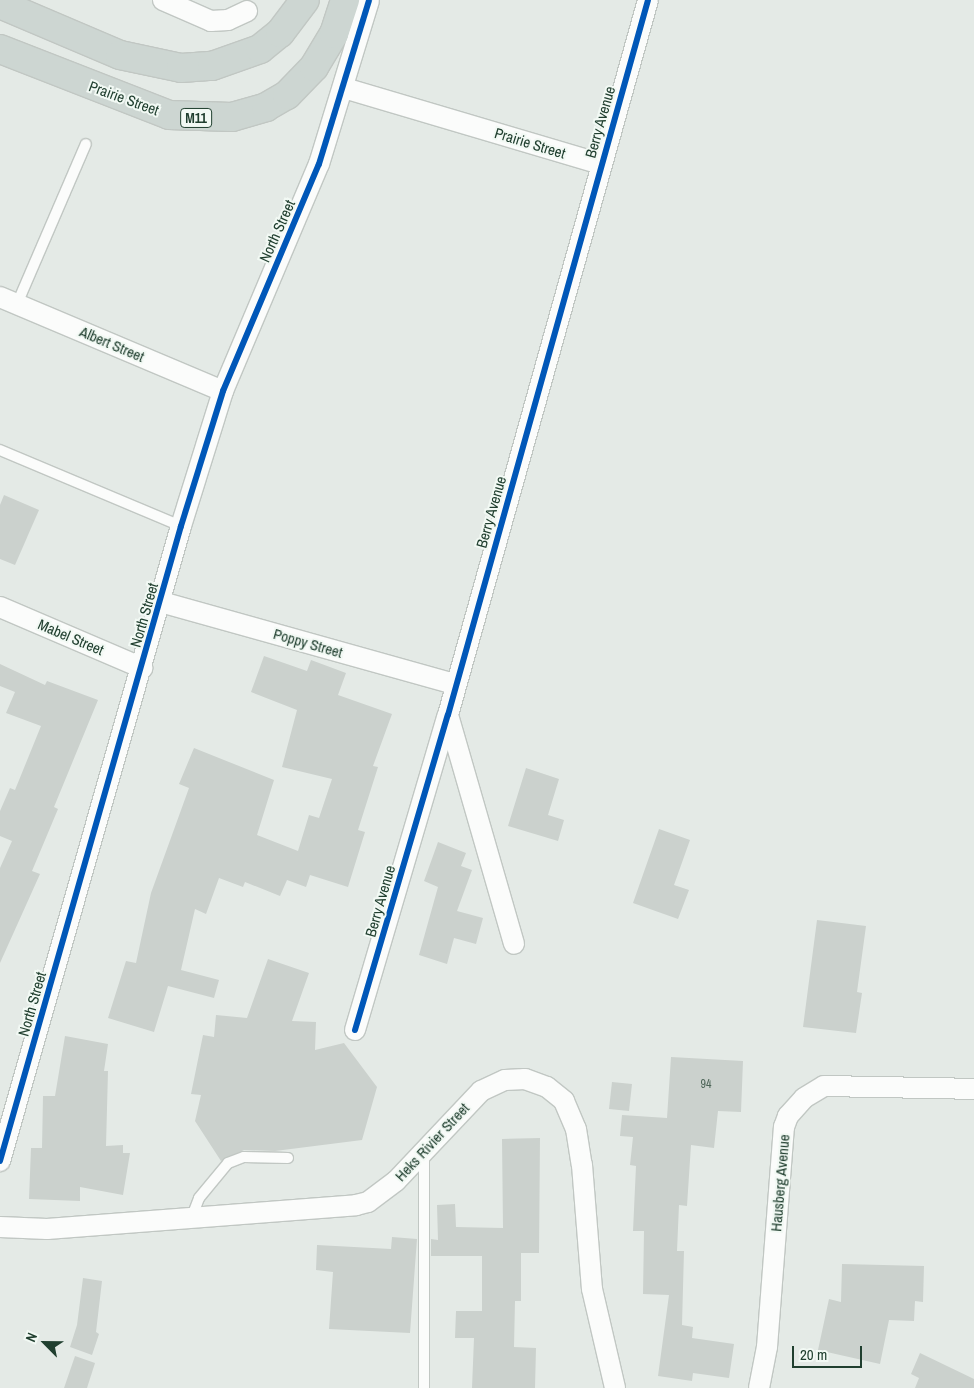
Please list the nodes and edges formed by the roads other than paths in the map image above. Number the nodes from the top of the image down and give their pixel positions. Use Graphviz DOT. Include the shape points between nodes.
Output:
graph roads {
  1 [pos="163,0"];
  2 [pos="305,0"];
  3 [pos="345,0"];
  4 [pos="369,0"];
  5 [pos="648,0"];
  6 [pos="0,4"];
  7 [pos="247,11"];
  8 [pos="0,49"];
  9 [pos="344,88"];
  10 [pos="86,144"];
  11 [pos="601,164"];
  12 [pos="8,300"];
  13 [pos="223,391"];
  14 [pos="0,450"];
  15 [pos="181,526"];
  16 [pos="161,602"];
  17 [pos="0,607"];
  18 [pos="142,668"];
  19 [pos="455,684"];
  20 [pos="448,715"];
  21 [pos="514,944"];
  22 [pos="354,1030"];
  23 [pos="974,1090"];
  24 [pos="424,1151"];
  25 [pos="288,1158"];
  26 [pos="0,1160"];
  27 [pos="191,1219"];
  28 [pos="0,1227"];
  29 [pos="424,1388"];
  30 [pos="615,1388"];
  31 [pos="759,1388"];
  1 -- 7 [label="street" via="211,21 228,20"];
  2 -- 6 [label="main road" via="280,33 260,49 212,66 181,68 120,54"];
  3 -- 8 [label="main road, Prairie Street / M11" via="334,34 314,67 286,95 266,107 232,117 169,115"];
  4 -- 9 [label="street, North Street"];
  5 -- 11 [label="street, Berry Avenue"];
  9 -- 11 [label="street, Prairie Street"];
  9 -- 13 [label="street, North Street" via="319,164"];
  10 -- 12 [label="lane"];
  11 -- 19 [label="street, Berry Avenue"];
  12 -- 13 [label="street, Albert Street"];
  13 -- 15 [label="street, North Street"];
  14 -- 15 [label="lane"];
  15 -- 16 [label="street, North Street"];
  16 -- 18 [label="street, North Street"];
  16 -- 19 [label="street, Poppy Street"];
  17 -- 18 [label="street, Mabel Street"];
  18 -- 26 [label="street, North Street"];
  19 -- 20 [label="street, Berry Avenue"];
  20 -- 21 [label="street"];
  20 -- 22 [label="street, Berry Avenue"];
  23 -- 31 [label="street, Hausberg Avenue" via="824,1086 804,1098 788,1116 784,1128 767,1347"];
  24 -- 27 [label="street, Heks Rivier Street" via="396,1181 368,1202"];
  24 -- 29 [label="lane"];
  24 -- 30 [label="street, Heks Rivier Street" via="480,1091 497,1083 525,1079 547,1087 564,1101 580,1148 592,1289"];
  25 -- 27 [label="lane" via="244,1157 228,1162 199,1198"];
  27 -- 28 [label="street, Heks Rivier Street" via="47,1229"];
}
